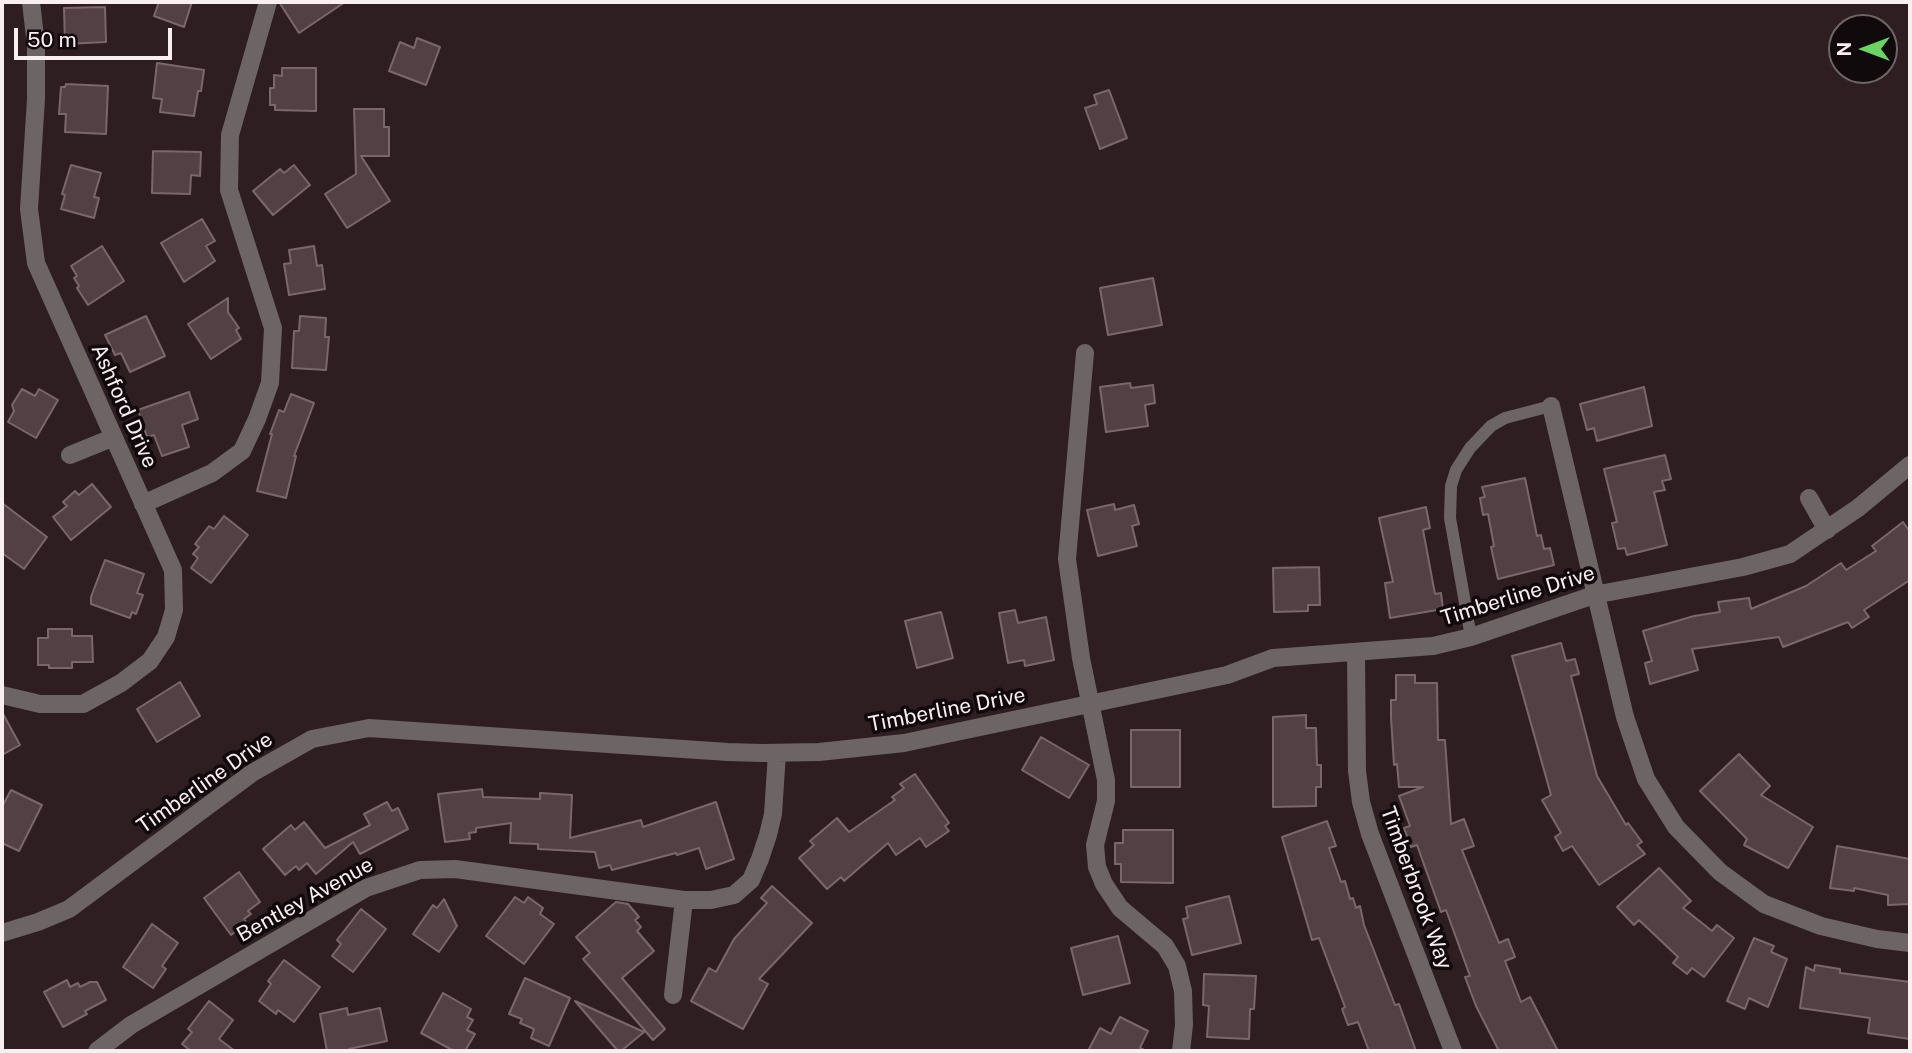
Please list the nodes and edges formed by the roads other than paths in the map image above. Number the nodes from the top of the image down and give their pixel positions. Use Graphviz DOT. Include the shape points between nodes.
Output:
graph roads {
  1 [pos="32,2"];
  2 [pos="268,2"];
  3 [pos="1085,353"];
  4 [pos="1551,406"];
  5 [pos="112,438"];
  6 [pos="70,455"];
  7 [pos="1910,465"];
  8 [pos="1809,498"];
  9 [pos="143,504"];
  10 [pos="1827,530"];
  11 [pos="1594,595"];
  12 [pos="1471,637"];
  13 [pos="1356,652"];
  14 [pos="2,695"];
  15 [pos="1092,705"];
  16 [pos="777,753"];
  17 [pos="684,900"];
  18 [pos="2,933"];
  19 [pos="1910,943"];
  20 [pos="673,995"];
  21 [pos="97,1051"];
  22 [pos="1181,1051"];
  23 [pos="1453,1051"];
  1 -- 5 [label="street, Ashford Drive" via="36,99 29,209 36,263"];
  2 -- 9 [label="street" via="230,135 229,190 273,328 270,383 242,451 212,473"];
  3 -- 15 [label="street" via="1067,559"];
  4 -- 11 [label="street"];
  4 -- 12 [label="lane" via="1492,426 1456,470 1450,519"];
  5 -- 6 [label="street"];
  5 -- 9 [label="street, Ashford Drive"];
  7 -- 10 [label="street, Timberline Drive"];
  8 -- 10 [label="street"];
  9 -- 14 [label="street, Ashford Drive" via="173,570 174,610 166,637 150,662 83,704 40,704"];
  10 -- 11 [label="street, Timberline Drive" via="1790,554 1766,561"];
  11 -- 12 [label="street, Timberline Drive"];
  11 -- 19 [label="street" via="1646,779 1676,827 1720,872 1764,904 1821,926"];
  12 -- 13 [label="street, Timberline Drive" via="1433,646"];
  13 -- 15 [label="street, Timberline Drive" via="1273,658 1227,675"];
  13 -- 23 [label="street, Timberbrook Way" via="1360,802"];
  15 -- 16 [label="street, Timberline Drive" via="904,743"];
  15 -- 22 [label="street" via="1106,780 1106,802 1095,845 1097,867 1120,908 1165,946 1177,966 1183,991"];
  16 -- 17 [label="street, Bentley Avenue" via="773,814 751,880 734,895"];
  16 -- 18 [label="street, Timberline Drive" via="369,728 312,739 252,773 69,909"];
  17 -- 20 [label="street"];
  17 -- 21 [label="street, Bentley Avenue" via="455,869 420,870 354,895 131,1025"];
}
